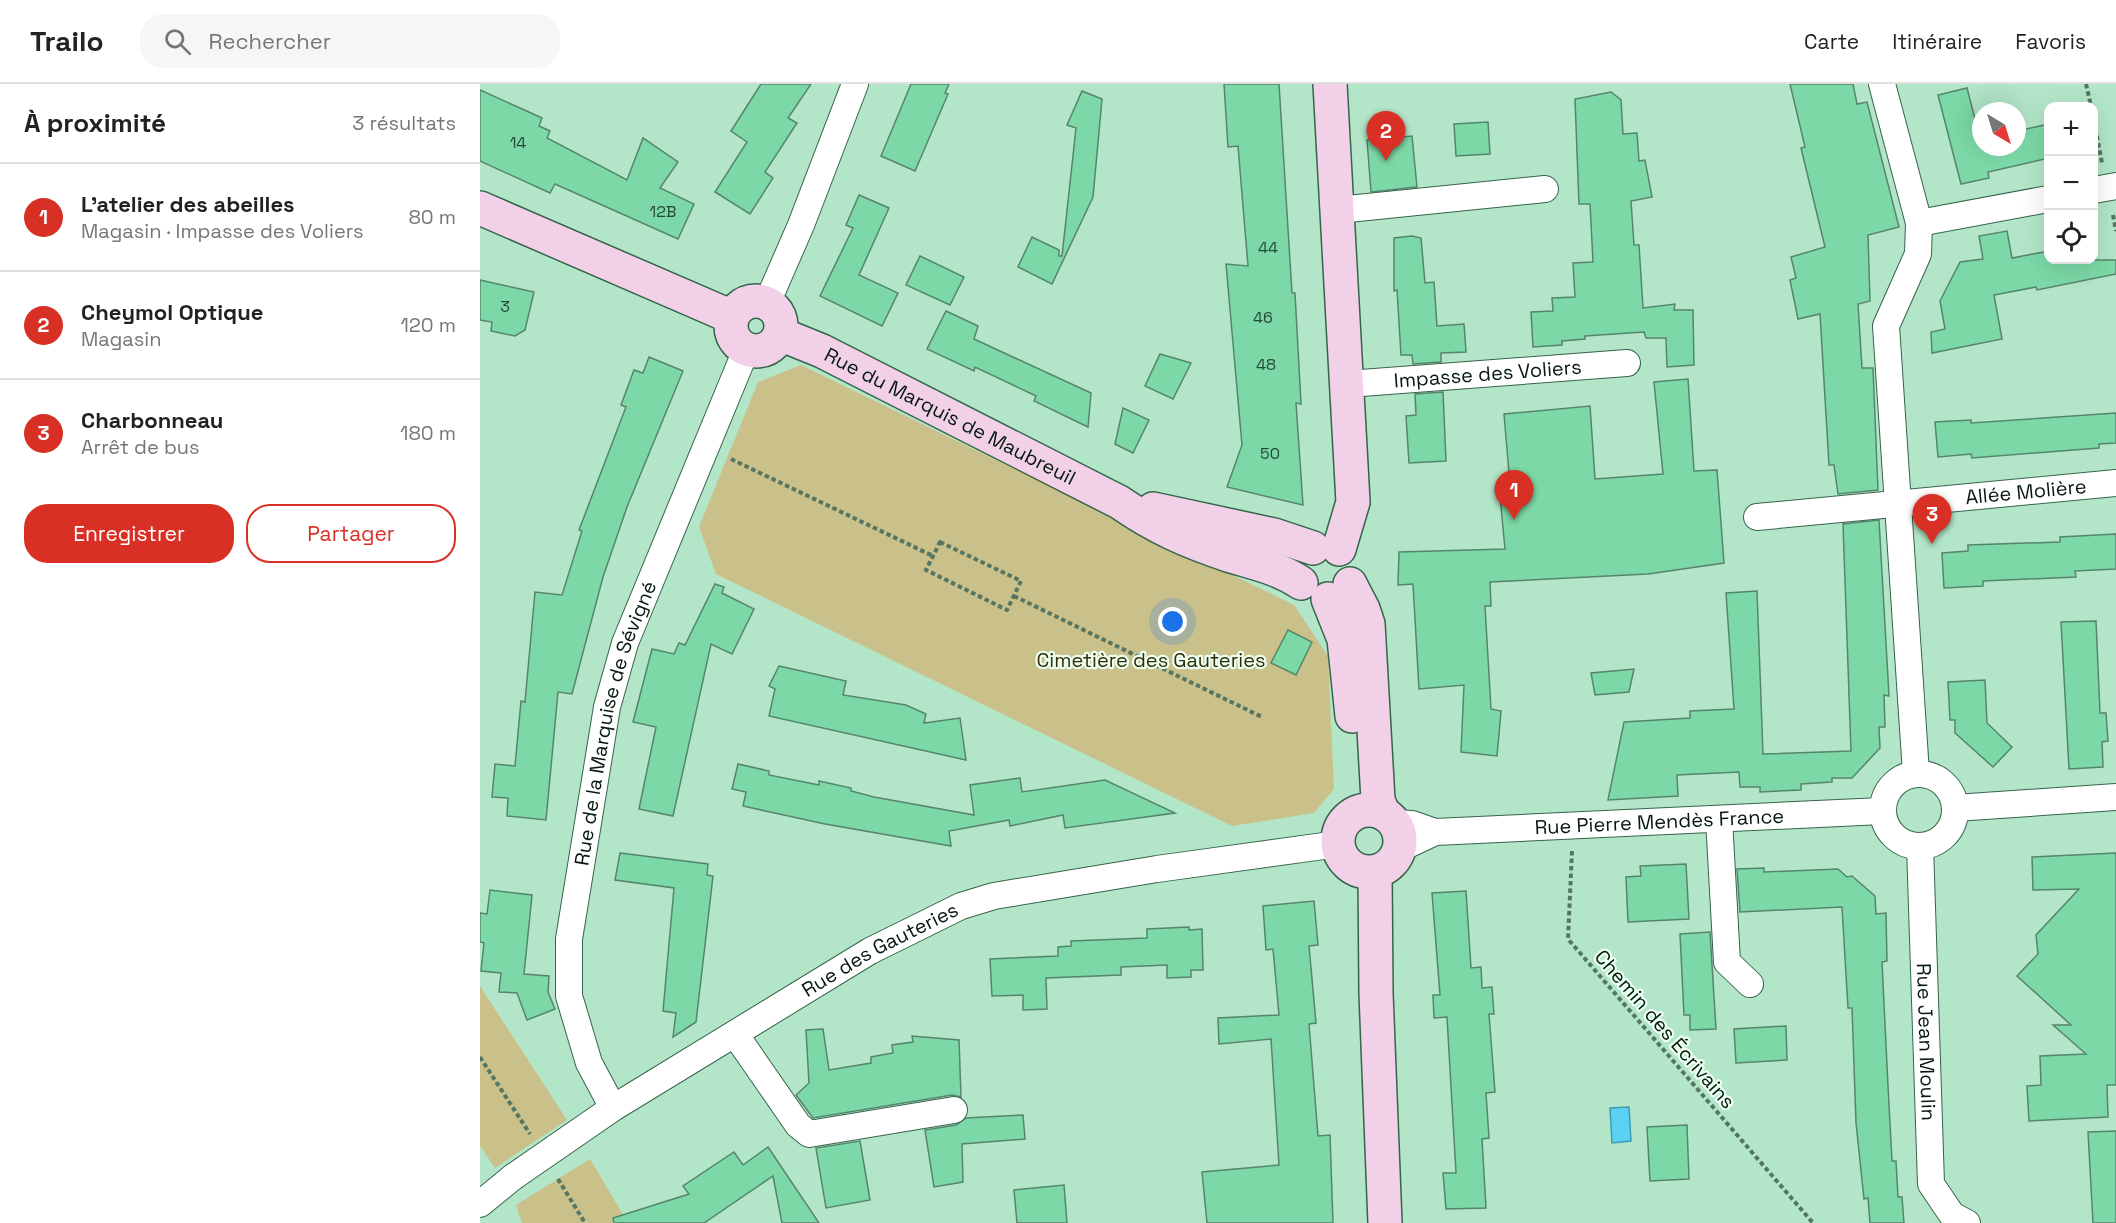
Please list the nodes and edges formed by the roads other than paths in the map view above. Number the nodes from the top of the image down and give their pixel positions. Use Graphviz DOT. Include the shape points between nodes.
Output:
graph roads {
  1 [pos="855,84"];
  2 [pos="1330,84"];
  3 [pos="1882,84"];
  4 [pos="2116,186"];
  5 [pos="1545,189"];
  6 [pos="2098,189"];
  7 [pos="2044,200"];
  8 [pos="480,208"];
  9 [pos="1338,210"];
  10 [pos="1919,224"];
  11 [pos="766,303"];
  12 [pos="732,317"];
  13 [pos="780,334"];
  14 [pos="746,350"];
  15 [pos="1627,363"];
  16 [pos="1348,384"];
  17 [pos="2116,483"];
  18 [pos="1119,502"];
  19 [pos="1899,505"];
  20 [pos="1757,517"];
  21 [pos="1326,548"];
  22 [pos="1326,589"];
  23 [pos="1917,773"];
  24 [pos="2116,797"];
  25 [pos="1955,808"];
  26 [pos="1882,812"];
  27 [pos="1719,819"];
  28 [pos="1383,825"];
  29 [pos="1338,844"];
  30 [pos="1920,846"];
  31 [pos="1375,872"];
  32 [pos="1750,984"];
  33 [pos="735,1034"];
  34 [pos="614,1107"];
  35 [pos="954,1110"];
  36 [pos="480,1204"];
  37 [pos="1385,1223"];
  38 [pos="1967,1223"];
  1 -- 11 [label="street" via="801,225"];
  2 -- 9 [label="street"];
  3 -- 10 [label="street"];
  4 -- 6 [label="street"];
  5 -- 9 [label="street"];
  7 -- 10 [label="street"];
  8 -- 12 [label="street"];
  9 -- 16 [label="street"];
  10 -- 19 [label="street" via="1917,254 1886,326"];
  11 -- 12 [label="street" via="750,301"];
  11 -- 13 [label="street" via="778,313"];
  12 -- 14 [label="street" via="731,332"];
  13 -- 14 [label="street" via="776,342 762,351"];
  13 -- 18 [label="street, Rue du Marquis de Maubreuil" via="822,351"];
  14 -- 34 [label="street, Rue de la Marquise de Sévigné" via="625,644 606,707 569,939 569,996 589,1063"];
  15 -- 16 [label="street, Impasse des Voliers"];
  16 -- 21 [label="street" via="1353,502"];
  17 -- 19 [label="street, Allée Molière"];
  18 -- 21 [label="street, Rue du Marquis de Maubreuil"];
  18 -- 22 [label="street, Rue du Marquis de Maubreuil" via="1150,524 1178,537"];
  19 -- 20 [label="street, Allée Molière"];
  19 -- 23 [label="street"];
  21 -- 22 [label="street" via="1302,559 1299,567"];
  21 -- 22 [label="street" via="1350,560 1352,576"];
  22 -- 28 [label="street" via="1344,639 1357,771"];
  23 -- 25 [label="street" via="1938,779 1947,787"];
  23 -- 26 [label="street" via="1896,781 1888,789"];
  24 -- 25 [label="street"];
  25 -- 30 [label="street" via="1949,830 1932,844"];
  26 -- 27 [label="street, Rue Pierre Mendès France"];
  26 -- 30 [label="street" via="1884,822 1898,840"];
  27 -- 28 [label="street, Rue Pierre Mendès France" via="1435,832"];
  27 -- 32 [label="street" via="1727,962"];
  28 -- 29 [label="street" via="1342,826"];
  28 -- 31 [label="street" via="1390,864"];
  29 -- 31 [label="street" via="1350,866"];
  29 -- 33 [label="street, Rue des Gauteries" via="1157,869 994,896 961,906 870,951"];
  30 -- 38 [label="street, Rue Jean Moulin" via="1931,1184 1952,1215"];
  31 -- 37 [label="street"];
  33 -- 34 [label="street, Rue des Gauteries"];
  33 -- 35 [label="street" via="798,1125 809,1134"];
  34 -- 36 [label="street, Rue des Gauteries, bridge"];
}
